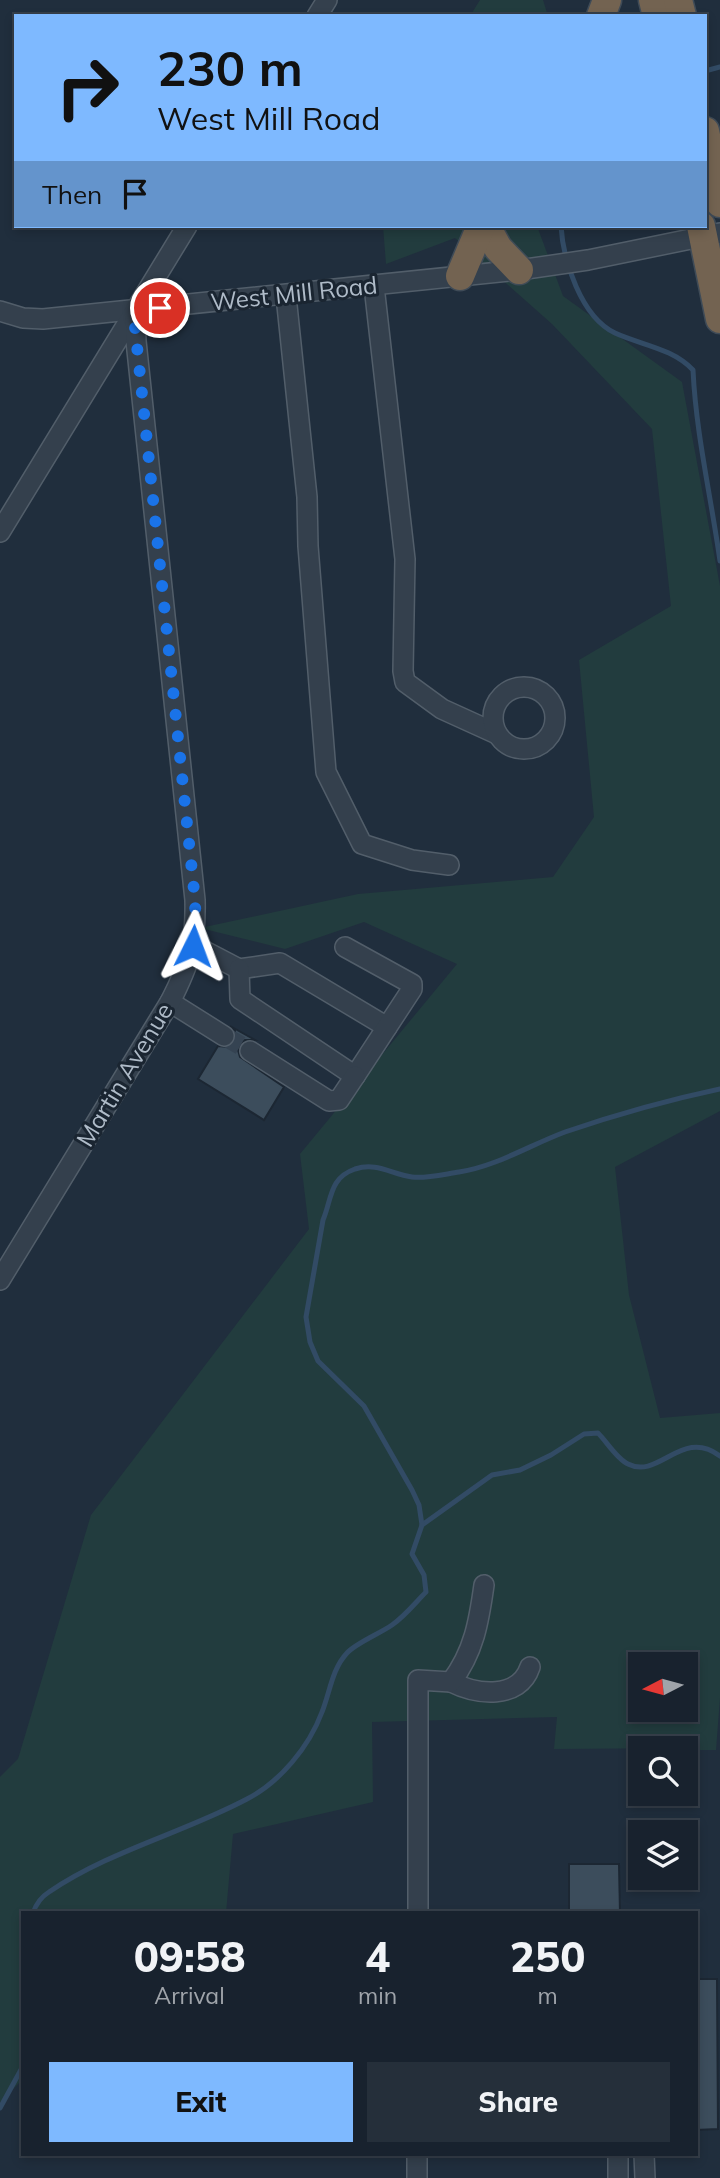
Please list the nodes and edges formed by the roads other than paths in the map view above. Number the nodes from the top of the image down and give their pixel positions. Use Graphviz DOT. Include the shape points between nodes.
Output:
graph roads {
  1 [pos="707,141"];
  2 [pos="720,203"];
  3 [pos="186,228"];
  4 [pos="482,228"];
  5 [pos="484,228"];
  6 [pos="708,232"];
  7 [pos="519,270"];
  8 [pos="460,276"];
  9 [pos="373,286"];
  10 [pos="286,296"];
  11 [pos="135,310"];
  12 [pos="0,311"];
  13 [pos="720,319"];
  14 [pos="0,532"];
  15 [pos="497,734"];
  16 [pos="449,864"];
  17 [pos="193,946"];
  18 [pos="345,947"];
  19 [pos="239,969"];
  20 [pos="170,1002"];
  21 [pos="387,1027"];
  22 [pos="224,1037"];
  23 [pos="250,1051"];
  24 [pos="355,1076"];
  25 [pos="0,1280"];
  26 [pos="484,1585"];
  27 [pos="530,1667"];
  28 [pos="451,1682"];
  29 [pos="418,1911"];
  30 [pos="417,2156"];
  31 [pos="618,2156"];
  32 [pos="644,2156"];
  33 [pos="417,2178"];
  34 [pos="618,2178"];
  35 [pos="645,2178"];
  1 -- 2 [label="highway"];
  3 -- 11 [label="street"];
  4 -- 8 [label="highway"];
  5 -- 7 [label="highway"];
  6 -- 7 [label="street, West Mill Road" via="588,260"];
  6 -- 13 [label="highway"];
  7 -- 8 [label="street, West Mill Road"];
  8 -- 9 [label="street, West Mill Road"];
  9 -- 10 [label="street, West Mill Road"];
  9 -- 15 [label="street" via="405,559 405,682 442,709"];
  10 -- 11 [label="street, West Mill Road"];
  10 -- 16 [label="street" via="307,497 326,772 362,844 412,860"];
  11 -- 12 [label="street, West Mill Road" via="33,320"];
  11 -- 14 [label="street"];
  11 -- 17 [label="street, Martin Avenue" via="195,900"];
  17 -- 19 [label="street"];
  17 -- 20 [label="street, Martin Avenue"];
  18 -- 21 [label="street" via="412,984"];
  19 -- 21 [label="street" via="280,963"];
  19 -- 24 [label="street" via="240,999"];
  20 -- 22 [label="street"];
  20 -- 25 [label="street, Martin Avenue"];
  21 -- 24 [label="street"];
  23 -- 24 [label="street" via="329,1101 339,1100"];
  26 -- 28 [label="street" via="471,1649"];
  27 -- 28 [label="street" via="525,1681 491,1692"];
  28 -- 29 [label="street" via="418,1680"];
  30 -- 33 [label="street"];
  31 -- 34 [label="street"];
  32 -- 35 [label="street"];
}
